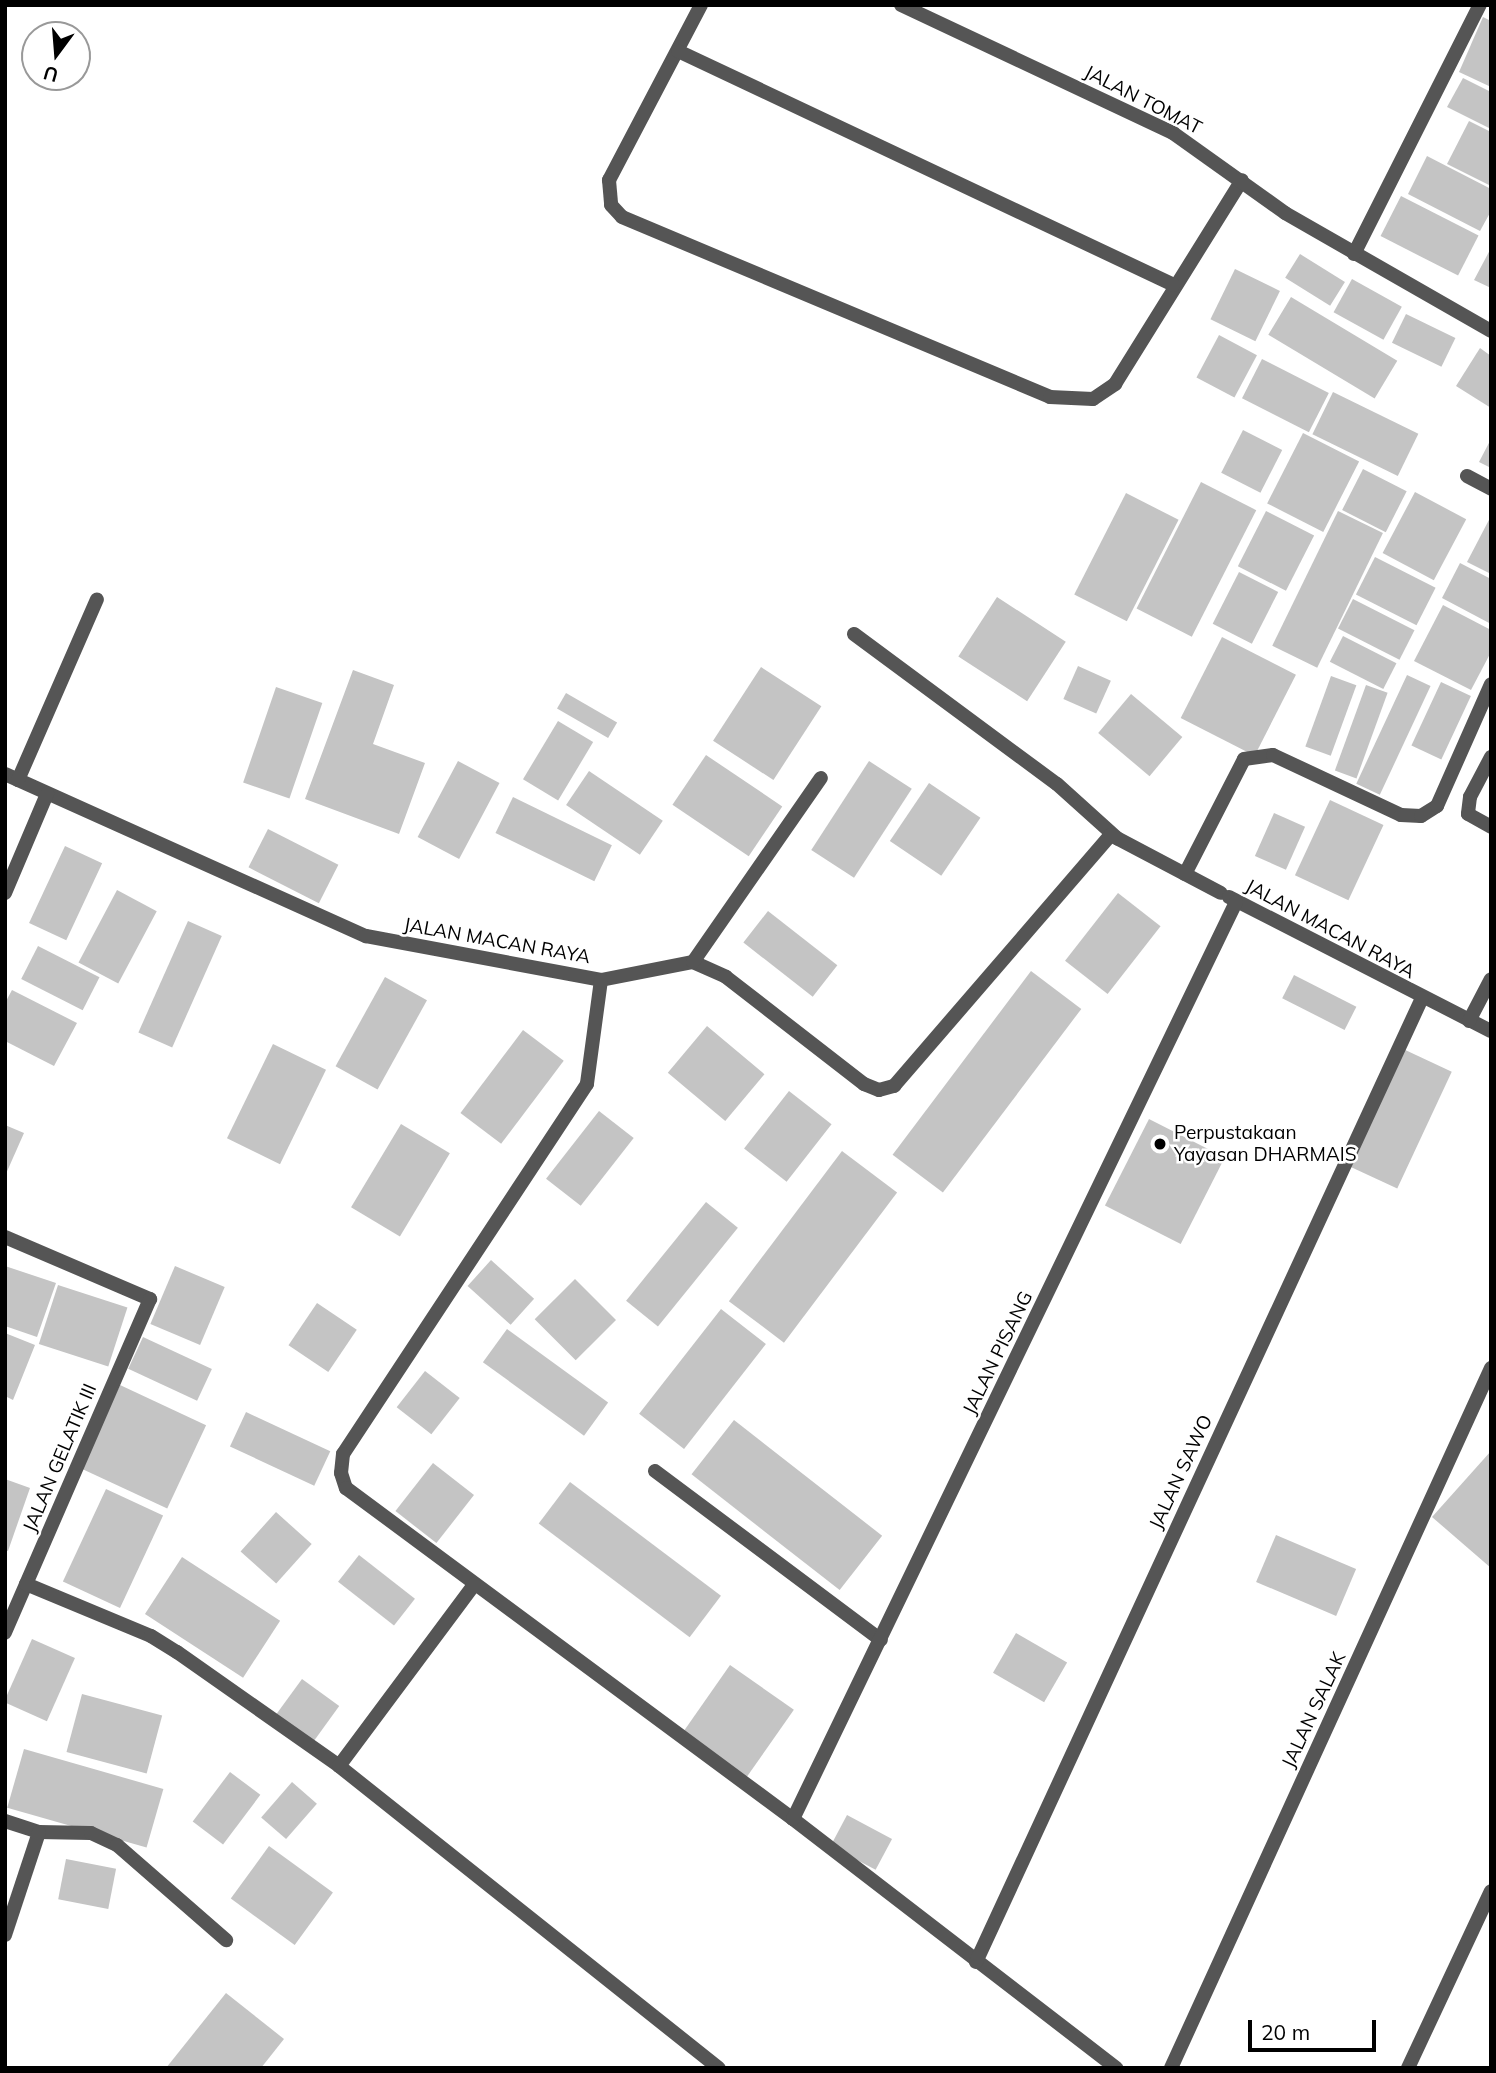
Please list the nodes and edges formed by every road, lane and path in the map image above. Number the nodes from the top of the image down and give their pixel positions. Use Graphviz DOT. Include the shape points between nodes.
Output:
graph roads {
  1 [pos="701,5"];
  2 [pos="901,5"];
  3 [pos="1480,5"];
  4 [pos="678,51"];
  5 [pos="1242,180"];
  6 [pos="1354,254"];
  7 [pos="1174,285"];
  8 [pos="1491,331"];
  9 [pos="1467,476"];
  10 [pos="1491,489"];
  11 [pos="97,599"];
  12 [pos="854,634"];
  13 [pos="1491,684"];
  14 [pos="1491,757"];
  15 [pos="12,777"];
  16 [pos="821,778"];
  17 [pos="47,794"];
  18 [pos="1491,828"];
  19 [pos="1111,835"];
  20 [pos="1185,874"];
  21 [pos="5,893"];
  22 [pos="1221,893"];
  23 [pos="1237,902"];
  24 [pos="694,962"];
  25 [pos="1491,979"];
  26 [pos="601,980"];
  27 [pos="1422,998"];
  28 [pos="1469,1021"];
  29 [pos="1491,1031"];
  30 [pos="5,1237"];
  31 [pos="1491,1368"];
  32 [pos="655,1471"];
  33 [pos="26,1584"];
  34 [pos="474,1586"];
  35 [pos="5,1633"];
  36 [pos="881,1640"];
  37 [pos="339,1766"];
  38 [pos="793,1819"];
  39 [pos="5,1821"];
  40 [pos="39,1832"];
  41 [pos="1491,1891"];
  42 [pos="5,1935"];
  43 [pos="226,1941"];
  44 [pos="976,1962"];
  45 [pos="719,2068"];
  46 [pos="1116,2068"];
  47 [pos="1171,2068"];
  48 [pos="1408,2068"];
  1 -- 4 [label="street"];
  2 -- 5 [label="street, JALAN TOMAT" via="1173,133"];
  3 -- 6 [label="street"];
  4 -- 7 [label="street"];
  4 -- 7 [label="street" via="609,180 611,205 622,217 1051,397 1073,401 1093,399 1115,384"];
  5 -- 6 [label="street, JALAN TOMAT"];
  5 -- 7 [label="street"];
  6 -- 8 [label="street, JALAN TOMAT"];
  9 -- 10 [label="street"];
  11 -- 15 [label="street"];
  12 -- 19 [label="street" via="1057,784"];
  13 -- 20 [label="street" via="1437,806 1420,816 1401,815 1273,755 1244,759"];
  14 -- 18 [label="street" via="1470,797 1468,814"];
  15 -- 17 [label="street, JALAN MACAN RAYA"];
  16 -- 24 [label="street"];
  17 -- 21 [label="street"];
  17 -- 26 [label="street, JALAN MACAN RAYA" via="366,936"];
  19 -- 20 [label="street, JALAN MACAN RAYA"];
  19 -- 22 [label="street, JALAN MACAN RAYA"];
  19 -- 24 [label="street" via="894,1086 879,1090 864,1084 726,976"];
  20 -- 22 [label="street, JALAN MACAN RAYA"];
  22 -- 23 [label="street, JALAN MACAN RAYA"];
  23 -- 27 [label="street, JALAN MACAN RAYA"];
  23 -- 36 [label="street, JALAN PISANG"];
  24 -- 26 [label="street, JALAN MACAN RAYA"];
  25 -- 28 [label="street"];
  26 -- 34 [label="street" via="587,1084 343,1454 341,1473 346,1488"];
  27 -- 28 [label="street, JALAN MACAN RAYA"];
  27 -- 44 [label="street, JALAN SAWO"];
  28 -- 29 [label="street, JALAN MACAN RAYA"];
  30 -- 33 [label="street, JALAN GELATIK III" via="150,1298"];
  31 -- 47 [label="street, JALAN SALAK"];
  32 -- 36 [label="street"];
  33 -- 35 [label="street, JALAN GELATIK III"];
  33 -- 37 [label="street" via="151,1636"];
  34 -- 37 [label="street"];
  34 -- 38 [label="street"];
  36 -- 38 [label="street, JALAN PISANG"];
  37 -- 45 [label="street"];
  38 -- 44 [label="street"];
  39 -- 40 [label="street"];
  40 -- 42 [label="street"];
  40 -- 43 [label="street" via="91,1833 117,1845"];
  41 -- 48 [label="street"];
  44 -- 46 [label="street"];
}
